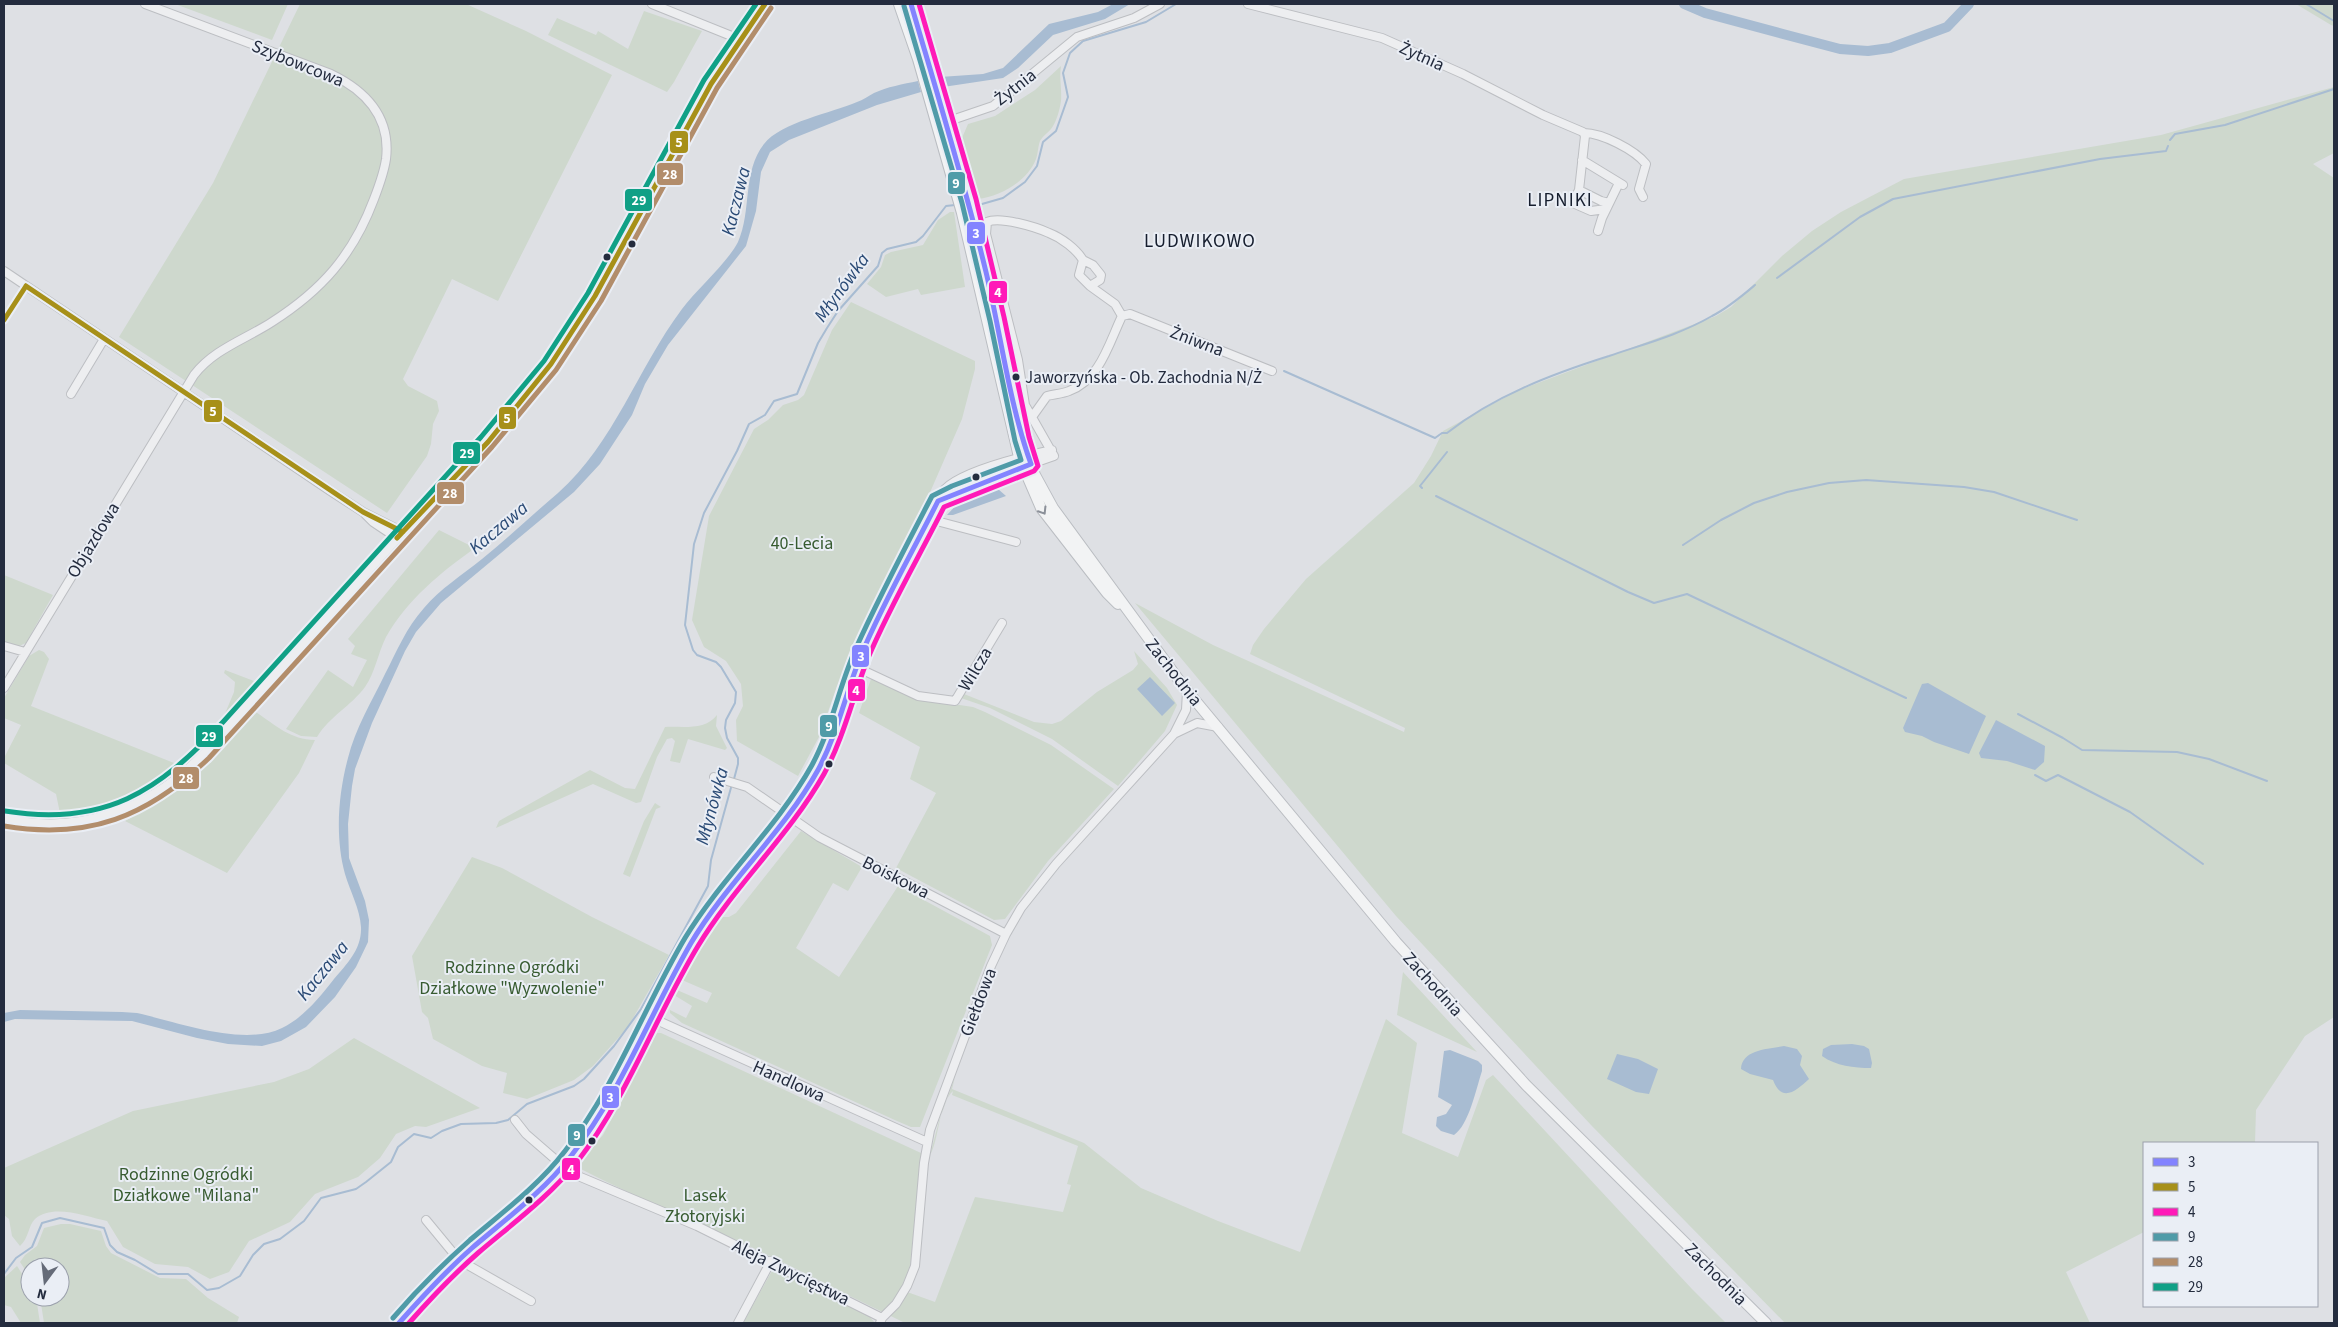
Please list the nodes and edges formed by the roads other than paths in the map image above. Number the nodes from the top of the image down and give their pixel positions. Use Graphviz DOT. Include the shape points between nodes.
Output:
graph roads {
  1 [pos="145,4"];
  2 [pos="652,4"];
  3 [pos="764,4"];
  4 [pos="899,4"];
  5 [pos="911,4"];
  6 [pos="1160,4"];
  7 [pos="1248,4"];
  8 [pos="739,39"];
  9 [pos="926,69"];
  10 [pos="935,103"];
  11 [pos="946,122"];
  12 [pos="1585,135"];
  13 [pos="1582,160"];
  14 [pos="1579,190"];
  15 [pos="1643,197"];
  16 [pos="965,206"];
  17 [pos="1608,206"];
  18 [pos="1598,231"];
  19 [pos="1083,260"];
  20 [pos="4,271"];
  21 [pos="1090,286"];
  22 [pos="1122,316"];
  23 [pos="104,339"];
  24 [pos="1272,371"];
  25 [pos="183,392"];
  26 [pos="71,394"];
  27 [pos="1032,417"];
  28 [pos="1025,461"];
  29 [pos="363,512"];
  30 [pos="929,519"];
  31 [pos="403,532"];
  32 [pos="397,538"];
  33 [pos="1016,542"];
  34 [pos="1002,623"];
  35 [pos="4,646"];
  36 [pos="25,652"];
  37 [pos="856,667"];
  38 [pos="4,688"];
  39 [pos="1187,690"];
  40 [pos="1218,727"];
  41 [pos="1174,734"];
  42 [pos="714,777"];
  43 [pos="787,817"];
  44 [pos="4,818"];
  45 [pos="1006,934"];
  46 [pos="652,1018"];
  47 [pos="515,1120"];
  48 [pos="927,1142"];
  49 [pos="563,1166"];
  50 [pos="426,1220"];
  51 [pos="459,1260"];
  52 [pos="771,1261"];
  53 [pos="532,1301"];
  54 [pos="881,1320"];
  55 [pos="399,1323"];
  56 [pos="738,1323"];
  57 [pos="1766,1323"];
  1 -- 25 [label="street, Szybowcowa" via="353,85 374,107 383,126 386,147 382,177 363,229 338,266 321,284 273,322 209,359"];
  2 -- 8 [label="street"];
  3 -- 8 [label="street"];
  4 -- 9 [label="main road"];
  5 -- 9 [label="main road"];
  6 -- 11 [label="street, Żytnia" via="1134,18 1077,37 993,106"];
  7 -- 12 [label="street, Żytnia" via="1382,38"];
  8 -- 31 [label="street" via="569,339 517,408"];
  9 -- 10 [label="main road"];
  10 -- 11 [label="main road"];
  10 -- 16 [label="main road"];
  11 -- 16 [label="main road"];
  12 -- 13 [label="street"];
  12 -- 15 [label="street, Żytnia" via="1621,144 1641,158 1646,164 1639,188"];
  13 -- 14 [label="street"];
  13 -- 17 [label="street" via="1621,184"];
  14 -- 17 [label="street"];
  14 -- 17 [label="street" via="1575,204 1591,211"];
  16 -- 28 [label="main road, Zachodnia"];
  17 -- 18 [label="street"];
  19 -- 21 [label="street" via="1079,275"];
  19 -- 21 [label="street" via="1093,265 1101,275 1100,280"];
  19 -- 27 [label="street" via="1077,251 1050,233 1000,220 991,220 985,227 1018,360 1022,396"];
  20 -- 23 [label="street"];
  21 -- 22 [label="street" via="1115,304"];
  22 -- 24 [label="street, Żniwna" via="1130,314"];
  22 -- 27 [label="street" via="1107,351 1092,373 1071,391 1047,396"];
  23 -- 25 [label="street"];
  23 -- 26 [label="street"];
  25 -- 29 [label="street"];
  25 -- 36 [label="street, Objazdowa"];
  27 -- 28 [label="street" via="1053,453"];
  28 -- 30 [label="street" via="938,501"];
  28 -- 39 [label="main road, Zachodnia" via="1053,508"];
  29 -- 31 [label="street"];
  29 -- 32 [label="street"];
  30 -- 33 [label="street"];
  30 -- 37 [label="street"];
  31 -- 32 [label="street"];
  32 -- 44 [label="street" via="190,768 153,796 114,814 83,821 51,824"];
  34 -- 37 [label="street, Wilcza" via="955,701 918,696"];
  35 -- 36 [label="street"];
  36 -- 38 [label="street, Objazdowa"];
  37 -- 43 [label="street" via="840,722 824,758"];
  39 -- 40 [label="main road, Zachodnia"];
  39 -- 41 [label="street, Giełdowa" via="1186,710"];
  40 -- 41 [label="street, Giełdowa" via="1193,724"];
  40 -- 57 [label="main road, Zachodnia" via="1436,987 1526,1085"];
  41 -- 45 [label="street, Giełdowa" via="1047,874"];
  42 -- 43 [label="street, Boiskowa" via="732,781 756,793"];
  43 -- 45 [label="street, Boiskowa" via="819,838"];
  43 -- 46 [label="street" via="706,921"];
  45 -- 48 [label="street, Giełdowa" via="934,1116"];
  46 -- 48 [label="street, Handlowa"];
  46 -- 49 [label="street" via="602,1113"];
  47 -- 49 [label="street, Aleja Zwycięstwa"];
  48 -- 54 [label="street, Giełdowa" via="914,1266 896,1304"];
  49 -- 51 [label="street" via="530,1200"];
  49 -- 52 [label="street, Aleja Zwycięstwa" via="571,1173"];
  50 -- 51 [label="street"];
  51 -- 53 [label="street"];
  51 -- 55 [label="street"];
  52 -- 54 [label="street, Aleja Zwycięstwa"];
  52 -- 56 [label="street"];
}
